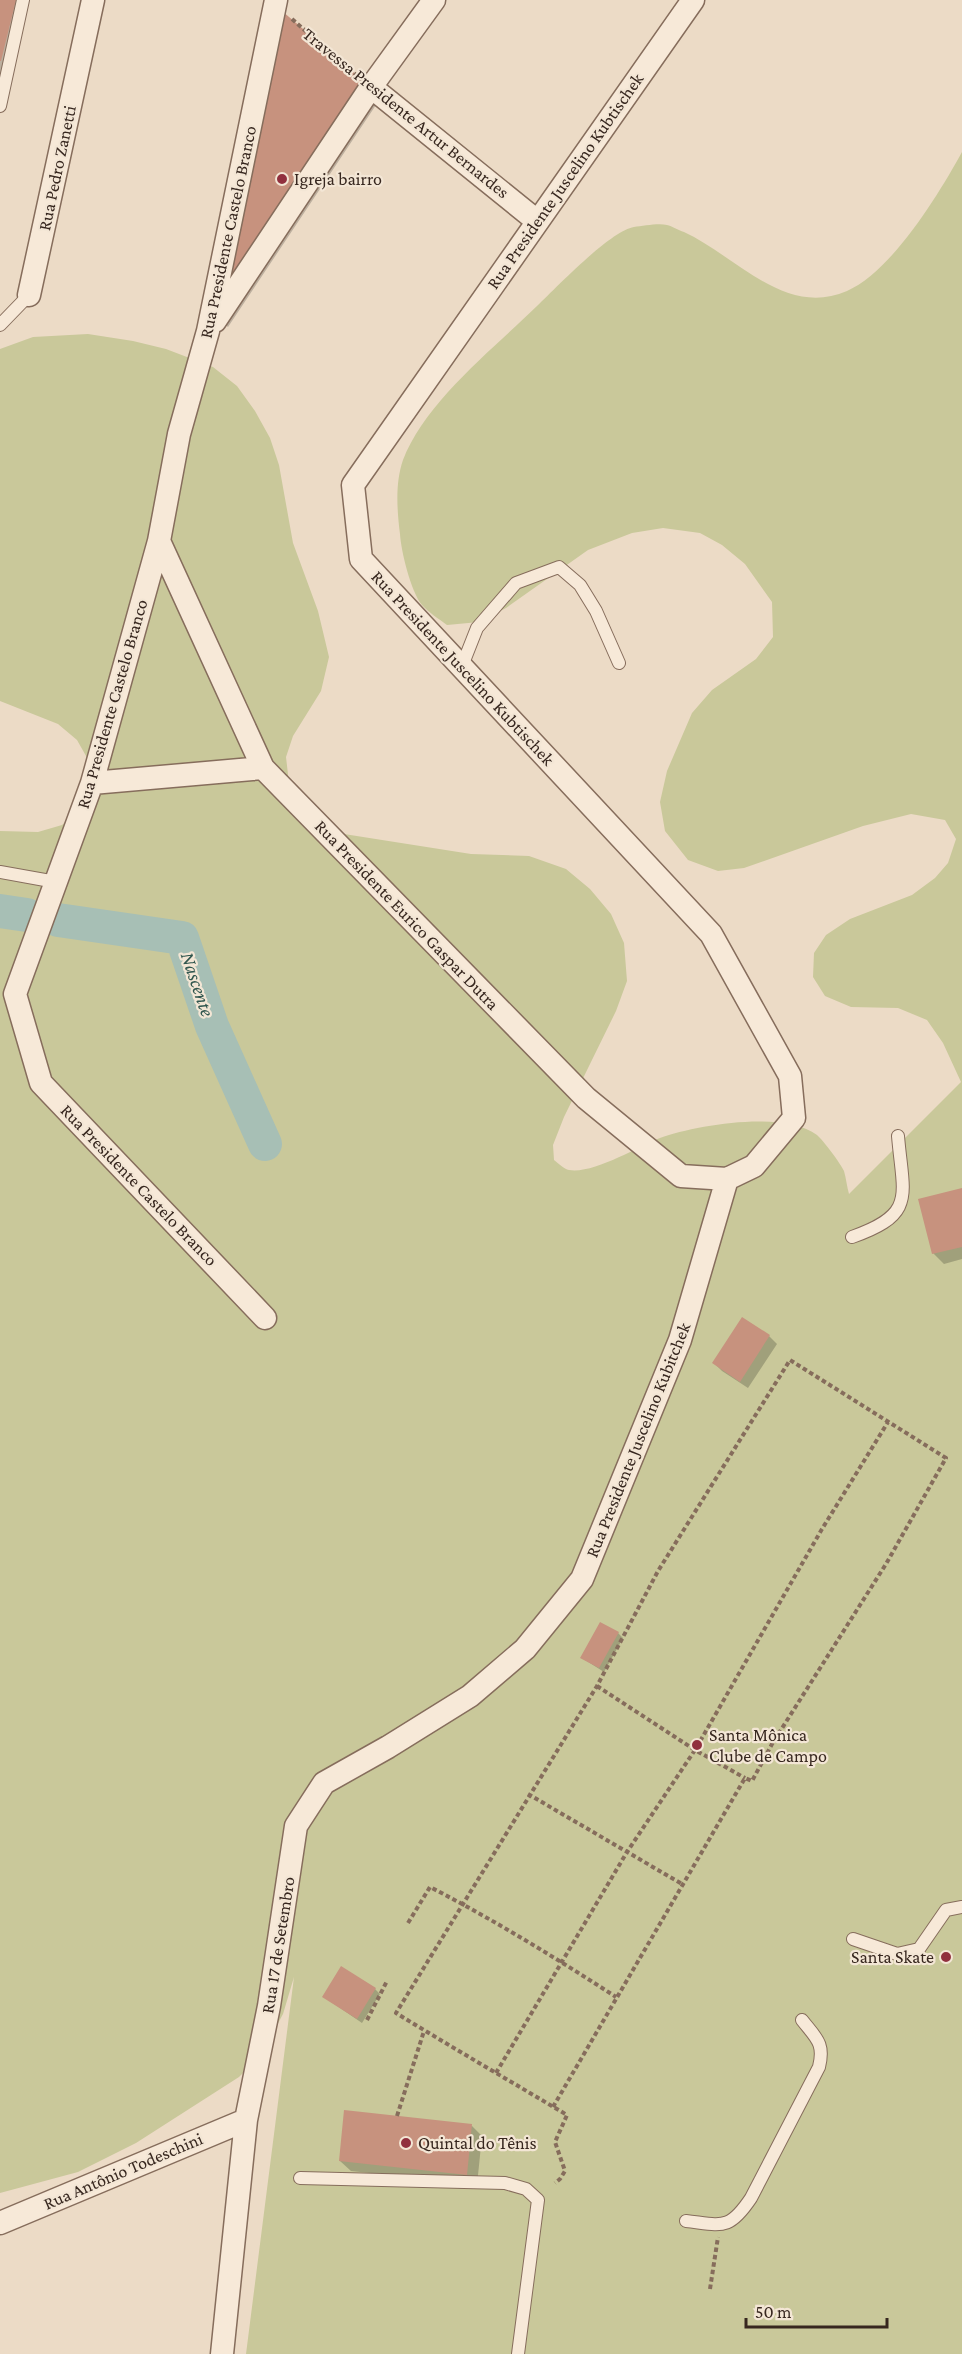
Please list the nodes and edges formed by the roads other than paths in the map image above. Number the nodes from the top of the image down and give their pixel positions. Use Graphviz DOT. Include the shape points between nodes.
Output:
graph roads {
  1 [pos="23,0"];
  2 [pos="93,0"];
  3 [pos="434,0"];
  4 [pos="693,0"];
  5 [pos="275,2"];
  6 [pos="371,87"];
  7 [pos="0,106"];
  8 [pos="537,221"];
  9 [pos="29,295"];
  10 [pos="0,325"];
  11 [pos="208,331"];
  12 [pos="159,541"];
  13 [pos="619,663"];
  14 [pos="462,666"];
  15 [pos="263,768"];
  16 [pos="92,783"];
  17 [pos="0,872"];
  18 [pos="56,882"];
  19 [pos="898,1136"];
  20 [pos="681,1176"];
  21 [pos="727,1179"];
  22 [pos="852,1237"];
  23 [pos="265,1318"];
  24 [pos="525,1648"];
  25 [pos="962,1907"];
  26 [pos="853,1940"];
  27 [pos="802,2020"];
  28 [pos="246,2120"];
  29 [pos="300,2178"];
  30 [pos="687,2221"];
  31 [pos="0,2223"];
  32 [pos="222,2354"];
  33 [pos="518,2354"];
  1 -- 7 [label="lane"];
  2 -- 9 [label="street, Rua Pedro Zanetti"];
  3 -- 6 [label="street"];
  4 -- 8 [label="street, Rua Presidente Juscelino Kubtischek"];
  5 -- 11 [label="street, Rua Presidente Castelo Branco"];
  6 -- 8 [label="street, Travessa Presidente Artur Bernardes"];
  6 -- 11 [label="street"];
  8 -- 14 [label="street, Rua Presidente Juscelino Kubtischek" via="353,485 361,560"];
  9 -- 10 [label="lane, Rua Pedro Zanetti"];
  11 -- 12 [label="street, Rua Presidente Castelo Branco" via="179,434"];
  12 -- 15 [label="street, Rua Presidente Eurico Gaspar Dutra"];
  12 -- 16 [label="street, Rua Presidente Castelo Branco"];
  13 -- 14 [label="lane" via="580,585 559,567 516,583 477,628"];
  14 -- 21 [label="street, Rua Presidente Juscelino Kubtischek" via="711,934 790,1076 794,1118 754,1166"];
  15 -- 16 [label="street"];
  15 -- 20 [label="street, Rua Presidente Eurico Gaspar Dutra" via="585,1098"];
  16 -- 18 [label="street, Rua Presidente Castelo Branco"];
  17 -- 18 [label="lane"];
  18 -- 23 [label="street, Rua Presidente Castelo Branco" via="15,994 41,1083"];
  19 -- 22 [label="lane" via="903,1200 894,1217"];
  20 -- 21 [label="street, Rua Presidente Juscelino Kubtischek"];
  21 -- 24 [label="street, Rua Presidente Juscelino Kubitchek" via="680,1340 582,1579"];
  24 -- 28 [label="street, Rua 17 de Setembro" via="470,1696 324,1784 296,1826 269,2006"];
  25 -- 26 [label="lane" via="946,1910 919,1949 897,1954"];
  27 -- 30 [label="lane" via="822,2052 819,2067 751,2198 730,2223"];
  28 -- 31 [label="street, Rua Antônio Todeschini"];
  28 -- 32 [label="street, Rua 17 de Setembro"];
  29 -- 33 [label="lane" via="505,2183 526,2189 538,2200"];
}
